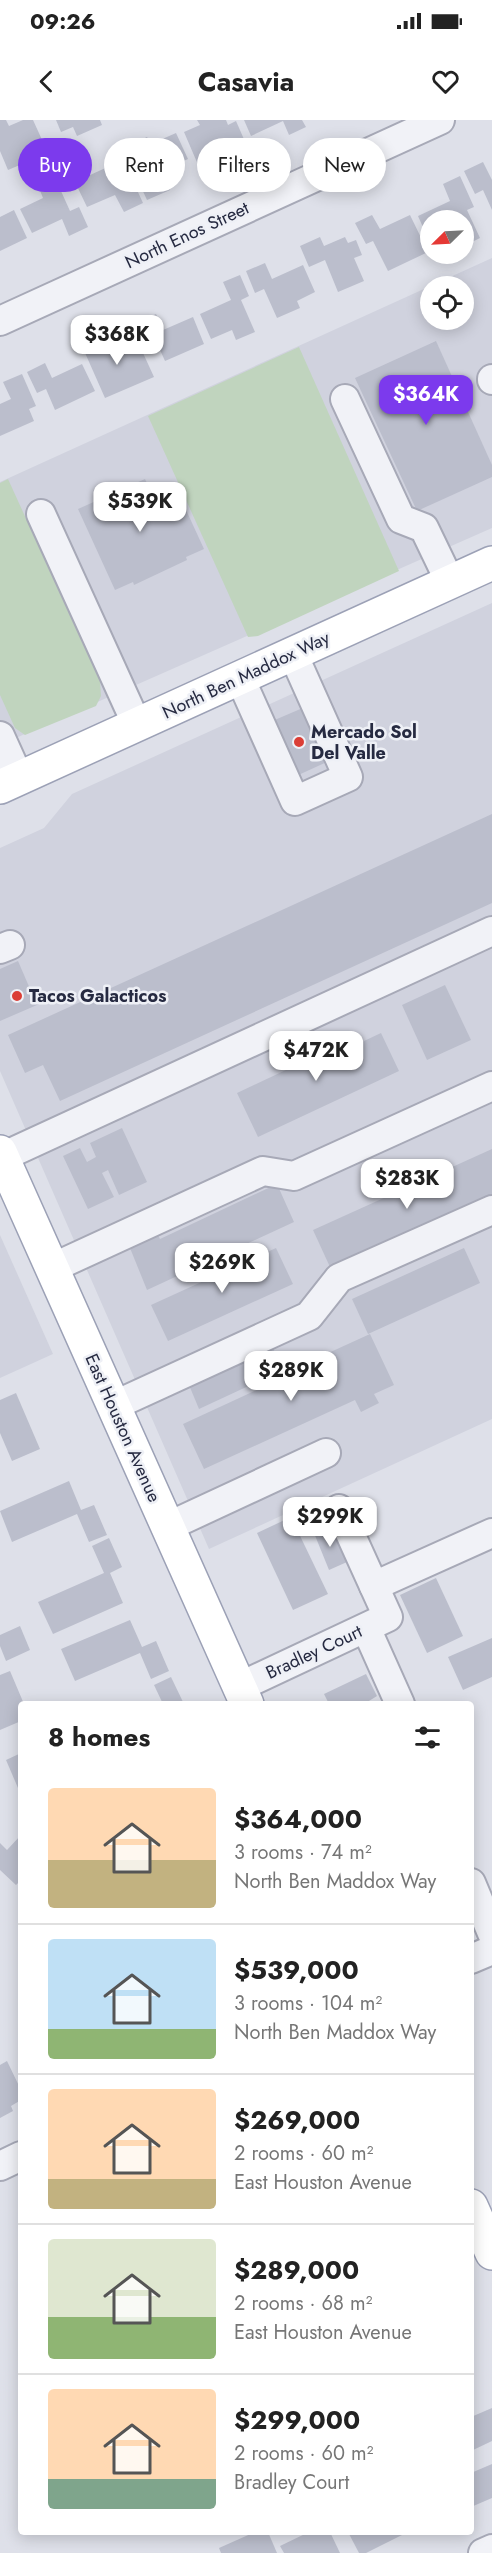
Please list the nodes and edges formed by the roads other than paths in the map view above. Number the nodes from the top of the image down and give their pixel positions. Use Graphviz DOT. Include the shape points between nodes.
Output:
graph roads {
  1 [pos="440,120"];
  2 [pos="0,321"];
  3 [pos="345,399"];
  4 [pos="41,514"];
  5 [pos="492,563"];
  6 [pos="450,582"];
  7 [pos="293,654"];
  8 [pos="240,678"];
  9 [pos="137,725"];
  10 [pos="0,736"];
  11 [pos="10,782"];
  12 [pos="492,931"];
  13 [pos="492,1086"];
  14 [pos="1,1155"];
  15 [pos="492,1210"];
  16 [pos="52,1268"];
  17 [pos="113,1406"];
  18 [pos="326,1454"];
  19 [pos="339,1509"];
  20 [pos="168,1527"];
  21 [pos="492,1533"];
  22 [pos="374,1586"];
  23 [pos="377,1623"];
  24 [pos="243,1695"];
  25 [pos="399,1701"];
  26 [pos="474,1890"];
  27 [pos="492,1932"];
  28 [pos="492,1950"];
  29 [pos="474,1958"];
  30 [pos="18,2158"];
  31 [pos="0,2166"];
  32 [pos="474,2213"];
  33 [pos="492,2253"];
  34 [pos="492,2549"];
  35 [pos="483,2553"];
  1 -- 2 [label="street, North Enos Street"];
  3 -- 6 [label="street" via="401,519 424,528"];
  4 -- 9 [label="street"];
  5 -- 6 [label="main road, North Ben Maddox Way"];
  6 -- 7 [label="main road, North Ben Maddox Way"];
  7 -- 8 [label="main road, North Ben Maddox Way"];
  7 -- 8 [label="street" via="348,777 296,801"];
  8 -- 9 [label="main road, North Ben Maddox Way"];
  9 -- 11 [label="main road, North Ben Maddox Way"];
  10 -- 11 [label="street"];
  12 -- 14 [label="street"];
  13 -- 16 [label="street" via="294,1176 263,1172"];
  14 -- 16 [label="main road, East Houston Avenue"];
  15 -- 17 [label="street" via="339,1278 309,1316"];
  16 -- 17 [label="main road, East Houston Avenue"];
  17 -- 20 [label="main road, East Houston Avenue"];
  18 -- 20 [label="street"];
  19 -- 22 [label="street"];
  20 -- 24 [label="main road, East Houston Avenue"];
  21 -- 22 [label="street"];
  22 -- 23 [label="street"];
  23 -- 24 [label="street, Bradley Court"];
  23 -- 25 [label="street"];
  26 -- 27 [label="street"];
  28 -- 29 [label="street"];
  30 -- 31 [label="street"];
  32 -- 33 [label="main road"];
  34 -- 35 [label="street"];
}
